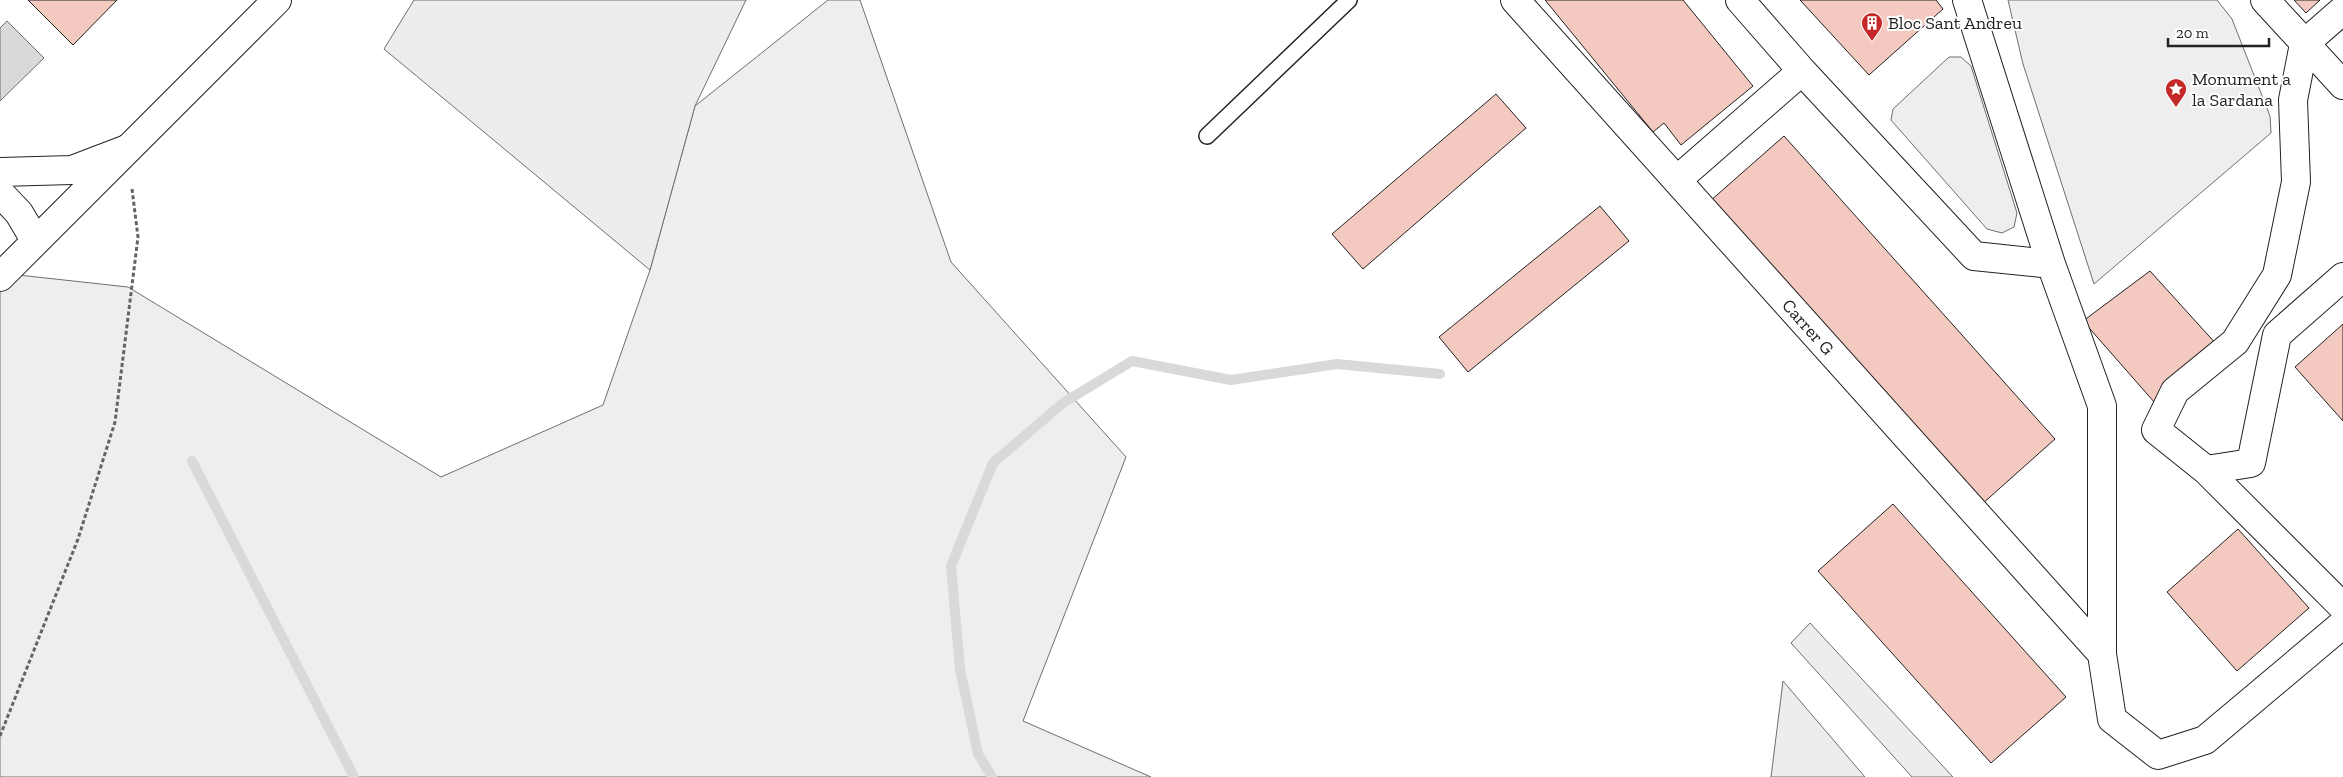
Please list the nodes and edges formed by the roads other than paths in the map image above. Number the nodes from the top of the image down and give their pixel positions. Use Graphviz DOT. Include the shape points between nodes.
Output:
graph roads {
  1 [pos="277,0"];
  2 [pos="1349,0"];
  3 [pos="1515,0"];
  4 [pos="1740,0"];
  5 [pos="1967,0"];
  6 [pos="2265,0"];
  7 [pos="2343,10"];
  8 [pos="2304,44"];
  9 [pos="1802,70"];
  10 [pos="2342,86"];
  11 [pos="1208,136"];
  12 [pos="127,148"];
  13 [pos="0,172"];
  14 [pos="1677,180"];
  15 [pos="0,193"];
  16 [pos="35,240"];
  17 [pos="2052,264"];
  18 [pos="0,277"];
  19 [pos="2343,277"];
  20 [pos="2206,470"];
  21 [pos="2343,607"];
  22 [pos="2343,624"];
  23 [pos="2102,654"];
  1 -- 12 [label="street"];
  2 -- 11 [label="lane"];
  3 -- 14 [label="street, Carrer G"];
  4 -- 9 [label="street"];
  5 -- 17 [label="street"];
  6 -- 8 [label="street"];
  7 -- 8 [label="street"];
  8 -- 10 [label="street"];
  8 -- 20 [label="street" via="2293,100 2296,182 2277,275 2235,342 2175,391 2156,430"];
  9 -- 14 [label="street"];
  9 -- 17 [label="street" via="1974,256"];
  12 -- 13 [label="street" via="72,170"];
  12 -- 16 [label="street"];
  14 -- 23 [label="street, Carrer G"];
  15 -- 16 [label="street" via="19,213"];
  16 -- 18 [label="street"];
  17 -- 23 [label="street" via="2102,406"];
  19 -- 20 [label="street" via="2277,335 2251,463"];
  20 -- 21 [label="street"];
  22 -- 23 [label="street" via="2205,740 2158,755 2112,719"];
}
